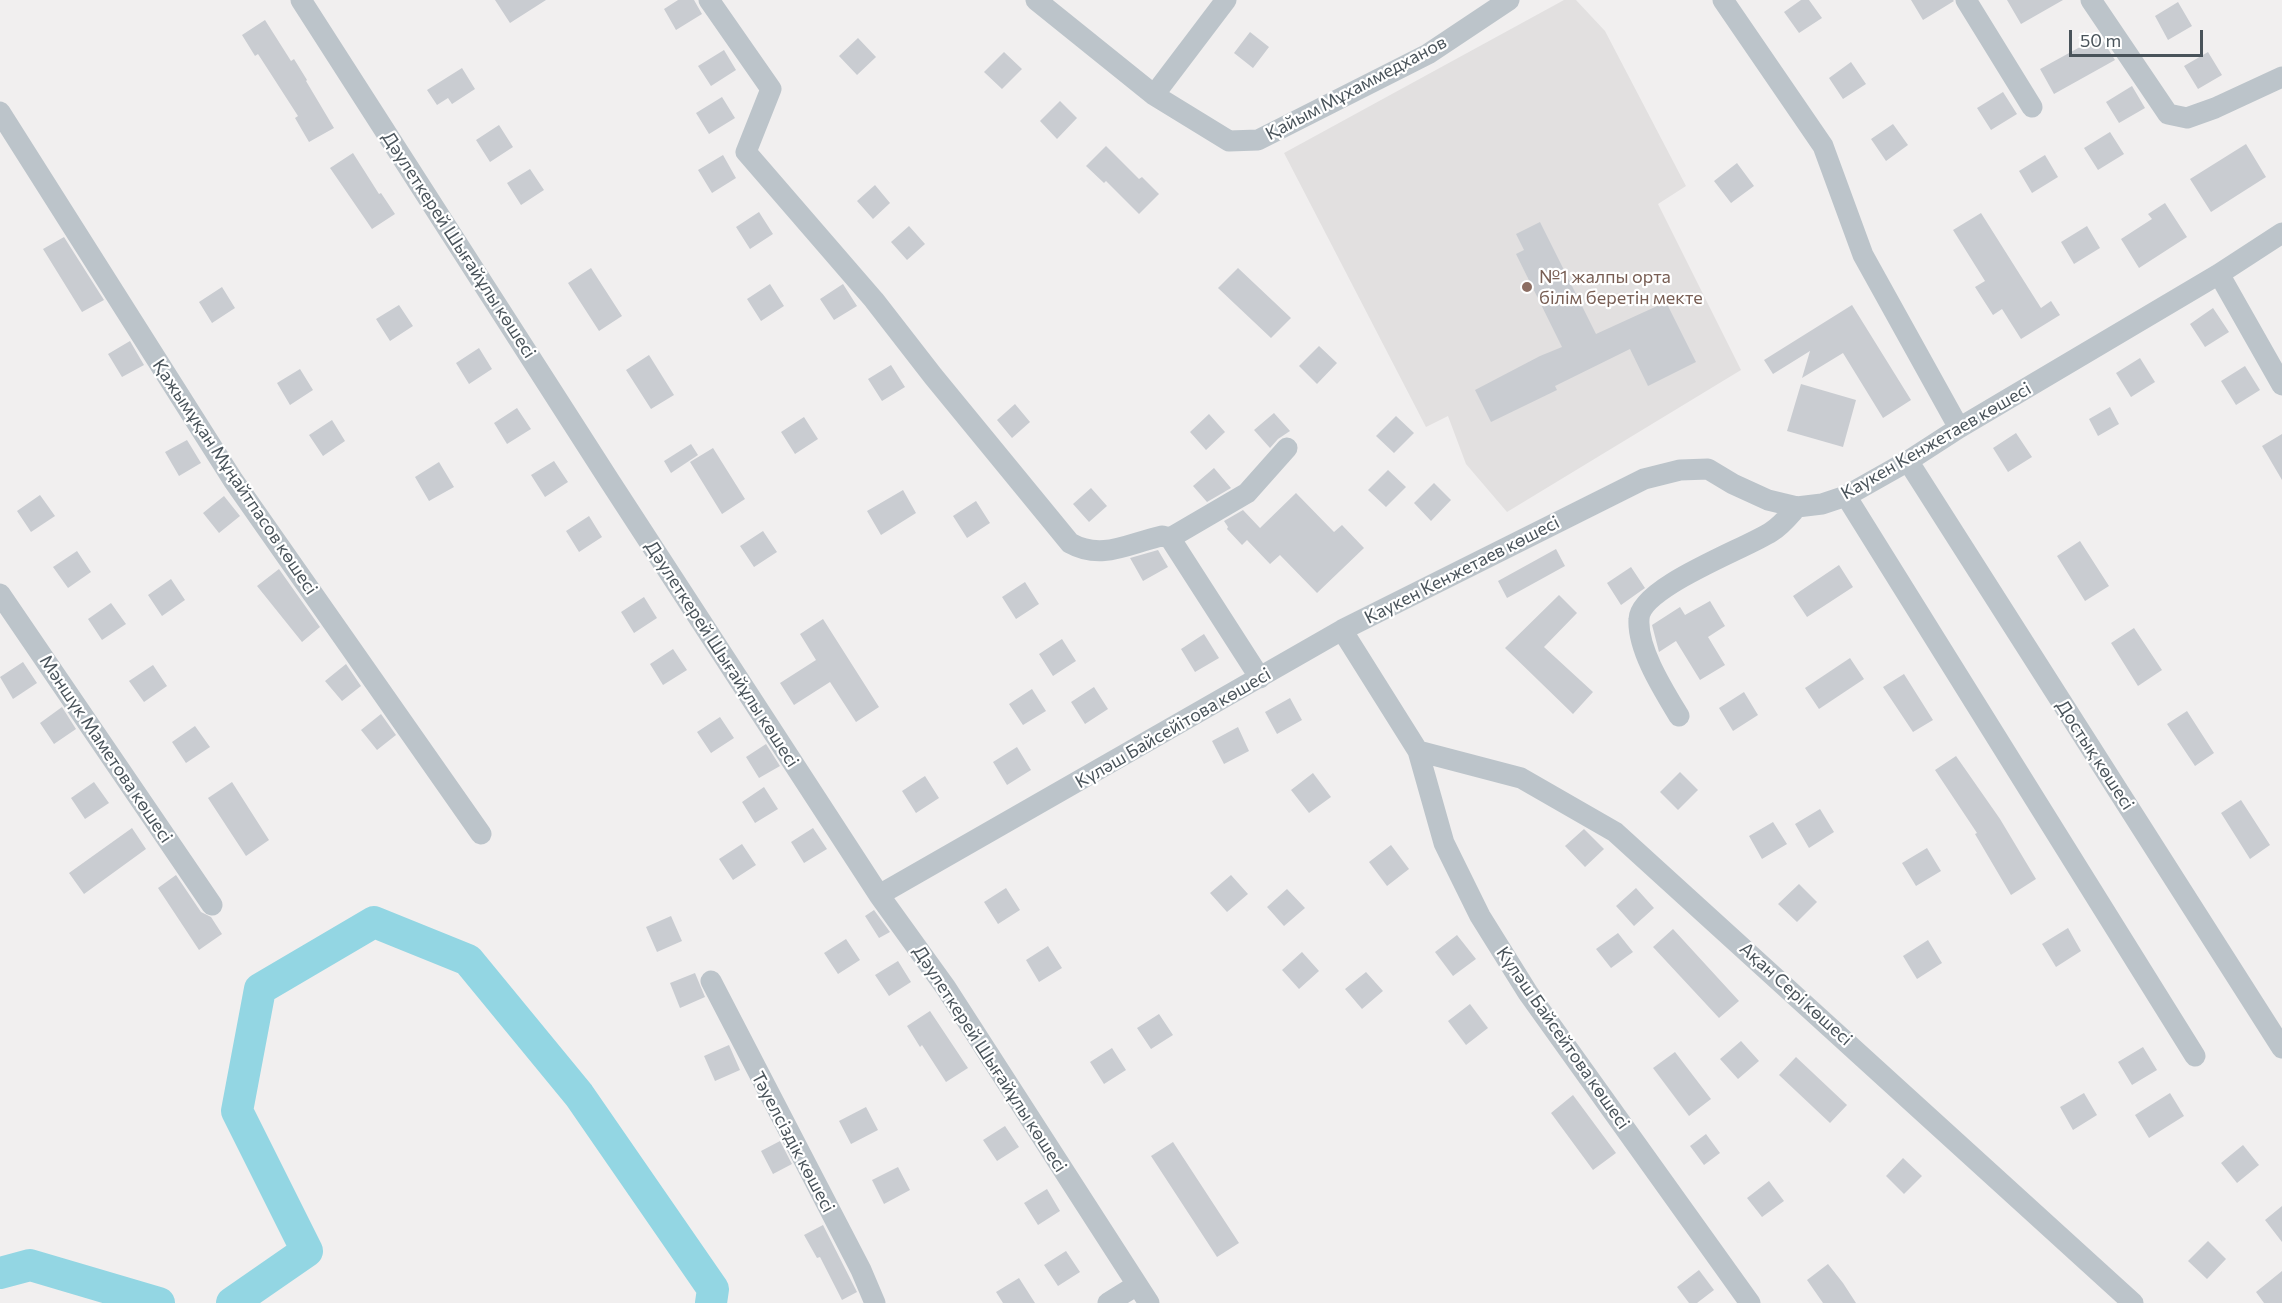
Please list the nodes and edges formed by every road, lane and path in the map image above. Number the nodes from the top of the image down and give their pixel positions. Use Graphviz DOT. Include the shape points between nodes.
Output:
graph roads {
  1 [pos="302,0"];
  2 [pos="709,0"];
  3 [pos="1036,0"];
  4 [pos="1226,0"];
  5 [pos="1509,0"];
  6 [pos="1723,0"];
  7 [pos="1966,0"];
  8 [pos="2091,0"];
  9 [pos="2282,77"];
  10 [pos="1154,95"];
  11 [pos="2032,107"];
  12 [pos="0,112"];
  13 [pos="2282,233"];
  14 [pos="2219,274"];
  15 [pos="2282,385"];
  16 [pos="1959,428"];
  17 [pos="1287,448"];
  18 [pos="1908,461"];
  19 [pos="1846,496"];
  20 [pos="1797,507"];
  21 [pos="1170,538"];
  22 [pos="0,594"];
  23 [pos="1342,630"];
  24 [pos="1260,678"];
  25 [pos="1679,716"];
  26 [pos="1418,751"];
  27 [pos="481,834"];
  28 [pos="879,896"];
  29 [pos="212,904"];
  30 [pos="711,981"];
  31 [pos="2282,1048"];
  32 [pos="2195,1056"];
  33 [pos="1137,1285"];
  34 [pos="875,1303"];
  35 [pos="1108,1303"];
  36 [pos="1149,1303"];
  37 [pos="1750,1303"];
  38 [pos="2133,1303"];
  1 -- 28 [label="street, Дәулеткерей Шығайұлы көшесі"];
  2 -- 21 [label="street" via="771,89 746,152 874,300 1070,543 1084,551 1112,551 1162,536"];
  3 -- 10 [label="street"];
  4 -- 10 [label="street"];
  5 -- 10 [label="street, Қайым Мұхаммедханов" via="1428,54 1258,140 1229,141"];
  6 -- 16 [label="street" via="1823,146 1863,255"];
  7 -- 11 [label="street"];
  8 -- 9 [label="street" via="2168,114 2187,118"];
  12 -- 27 [label="street, Қажымұқан Мұңайтпасов көшесі" via="233,480"];
  13 -- 14 [label="street, Каукен Кенжетаев көшесі"];
  14 -- 15 [label="street"];
  14 -- 16 [label="street, Каукен Кенжетаев көшесі"];
  16 -- 18 [label="street, Каукен Кенжетаев көшесі"];
  17 -- 21 [label="street" via="1247,493"];
  18 -- 19 [label="street, Каукен Кенжетаев көшесі"];
  18 -- 31 [label="street, Достық көшесі"];
  19 -- 20 [label="street, Каукен Кенжетаев көшесі"];
  19 -- 32 [label="street"];
  20 -- 23 [label="street, Каукен Кенжетаев көшесі" via="1768,500 1708,469 1680,470 1644,479"];
  20 -- 25 [label="street" via="1768,534 1674,582 1641,610 1639,619 1650,663"];
  21 -- 24 [label="street"];
  22 -- 29 [label="street, Мәншүк Маметова көшесі"];
  23 -- 24 [label="street, Күләш Байсейітова көшесі"];
  23 -- 26 [label="street"];
  24 -- 28 [label="street, Күләш Байсейітова көшесі"];
  26 -- 37 [label="street, Күләш Байсейтова көшесі" via="1444,843 1480,916 1528,993"];
  26 -- 38 [label="street, Ақан Сері көшесі" via="1521,778 1616,832"];
  28 -- 33 [label="street, Дәулеткерей Шығайұлы көшесі" via="946,988"];
  30 -- 34 [label="street, Тәуелсіздік көшесі"];
  33 -- 35 [label="street"];
  33 -- 36 [label="street, Дәулеткерей Шығайұлы көшесі"];
}
